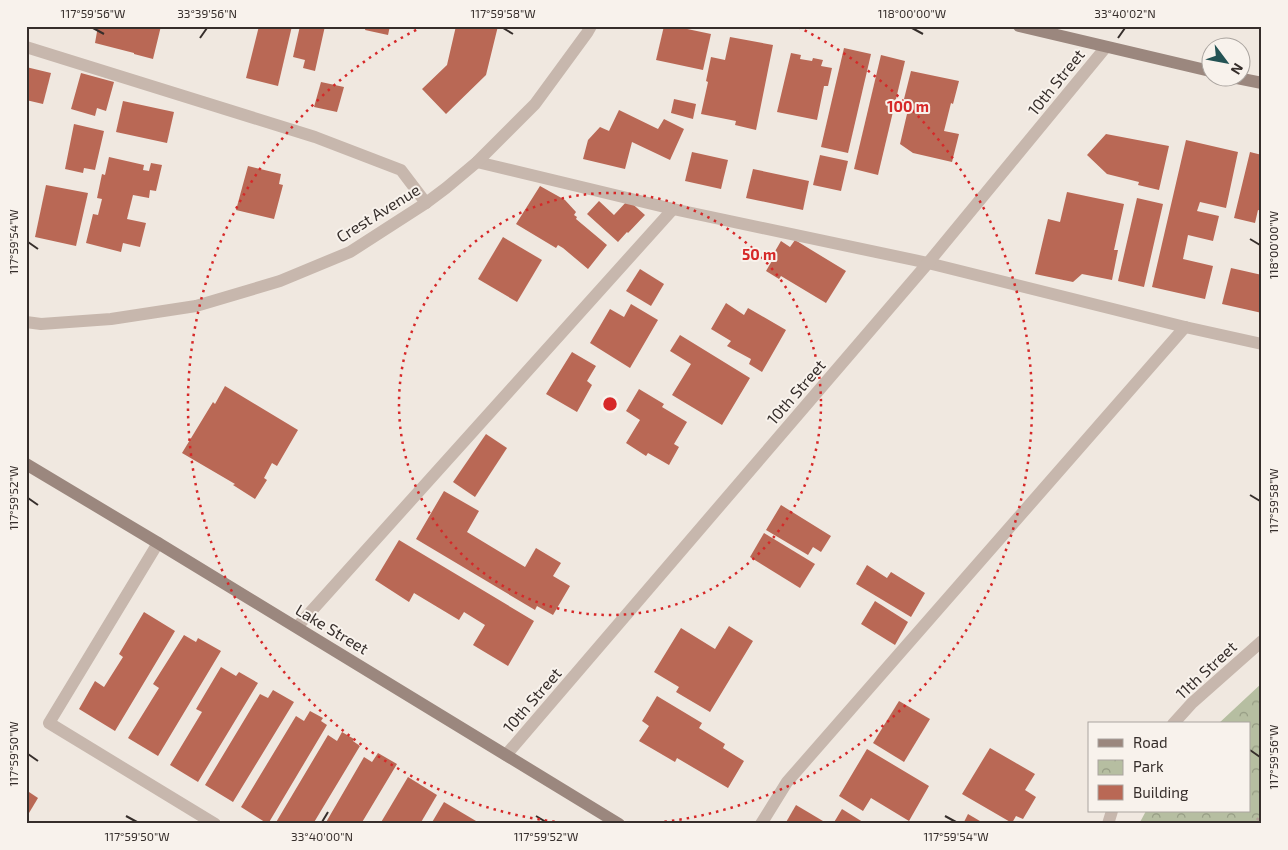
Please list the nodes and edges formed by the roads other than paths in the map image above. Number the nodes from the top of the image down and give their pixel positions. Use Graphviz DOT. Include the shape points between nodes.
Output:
graph roads {
  1 [pos="591,26"];
  2 [pos="1019,26"];
  3 [pos="26,47"];
  4 [pos="1106,47"];
  5 [pos="1200,69"];
  6 [pos="477,162"];
  7 [pos="426,202"];
  8 [pos="672,210"];
  9 [pos="928,263"];
  10 [pos="26,322"];
  11 [pos="1185,327"];
  12 [pos="1262,344"];
  13 [pos="26,464"];
  14 [pos="158,542"];
  15 [pos="297,627"];
  16 [pos="1262,641"];
  17 [pos="1176,722"];
  18 [pos="506,755"];
  19 [pos="1112,812"];
  20 [pos="215,824"];
  21 [pos="619,824"];
  22 [pos="761,824"];
  23 [pos="1108,824"];
  1 -- 6 [label="street, Crest Avenue" via="536,104"];
  2 -- 4 [label="street"];
  3 -- 7 [label="street" via="315,137 401,170"];
  4 -- 5 [label="street"];
  4 -- 9 [label="street, 10th Street"];
  6 -- 7 [label="street, Crest Avenue"];
  6 -- 8 [label="street"];
  7 -- 10 [label="street, Crest Avenue" via="350,252 280,281 196,306 111,319 41,324"];
  8 -- 9 [label="street"];
  8 -- 15 [label="street"];
  9 -- 11 [label="street"];
  9 -- 18 [label="street, 10th Street"];
  11 -- 12 [label="street"];
  11 -- 22 [label="street" via="787,782"];
  13 -- 14 [label="street, Lake Street"];
  14 -- 15 [label="street, Lake Street"];
  14 -- 20 [label="street" via="49,723"];
  15 -- 18 [label="street, Lake Street"];
  16 -- 17 [label="street, 11th Street" via="1192,703"];
  18 -- 21 [label="street, Lake Street"];
  19 -- 23 [label="street"];
}
